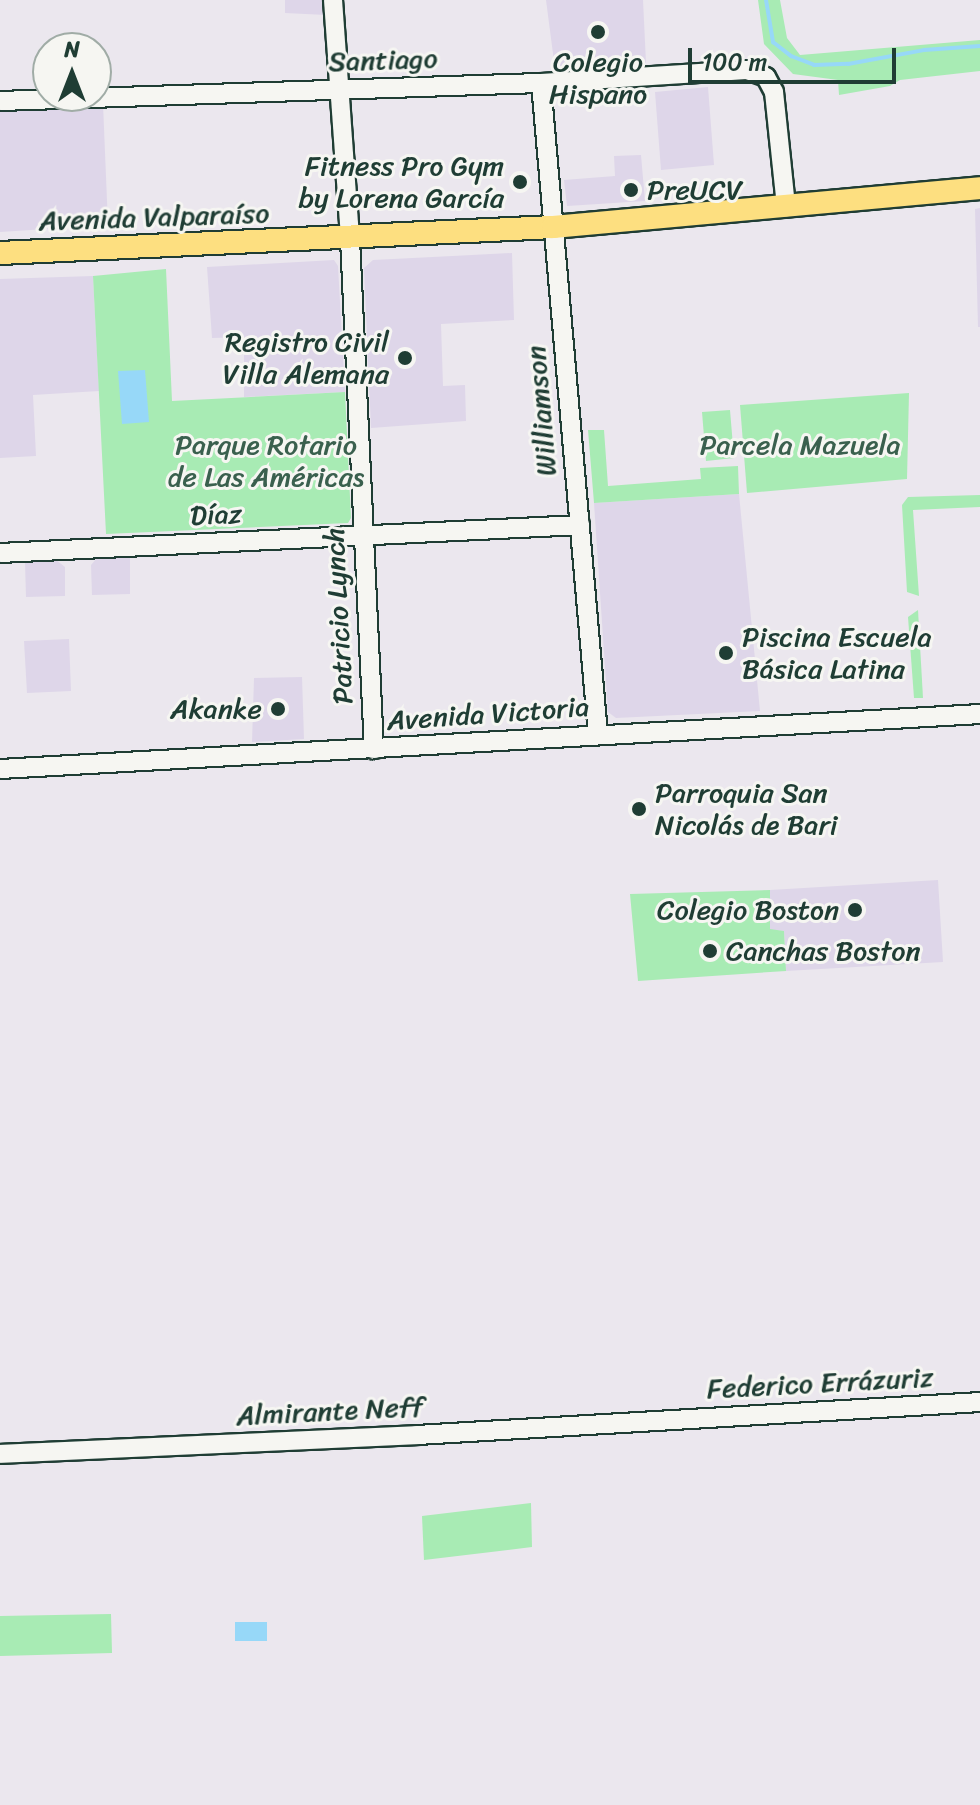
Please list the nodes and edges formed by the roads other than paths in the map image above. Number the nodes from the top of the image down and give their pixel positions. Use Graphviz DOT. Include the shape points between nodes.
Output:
graph roads {
  1 [pos="333,0"];
  2 [pos="541,83"];
  3 [pos="340,90"];
  4 [pos="0,101"];
  5 [pos="980,188"];
  6 [pos="786,207"];
  7 [pos="553,227"];
  8 [pos="350,239"];
  9 [pos="0,253"];
  10 [pos="580,525"];
  11 [pos="363,535"];
  12 [pos="0,553"];
  13 [pos="980,714"];
  14 [pos="598,734"];
  15 [pos="374,749"];
  16 [pos="0,769"];
  17 [pos="980,1402"];
  18 [pos="663,1420"];
  19 [pos="0,1454"];
  1 -- 3 [label="street, Patricio Lynch"];
  2 -- 3 [label="street, Santiago"];
  2 -- 6 [label="street, Santiago" via="747,70 766,77 774,92"];
  2 -- 7 [label="street, Williamson"];
  3 -- 4 [label="street, Santiago"];
  3 -- 8 [label="street, Patricio Lynch"];
  5 -- 6 [label="main road, Avenida Valparaíso"];
  6 -- 7 [label="main road, Avenida Valparaíso"];
  7 -- 8 [label="main road, Avenida Valparaíso"];
  7 -- 10 [label="street, Williamson"];
  8 -- 9 [label="main road, Avenida Valparaíso"];
  8 -- 11 [label="street, Patricio Lynch"];
  10 -- 11 [label="street, Díaz"];
  10 -- 14 [label="street, Williamson"];
  11 -- 12 [label="street, Díaz"];
  11 -- 15 [label="street, Patricio Lynch"];
  13 -- 14 [label="street, Avenida Victoria"];
  14 -- 15 [label="street, Avenida Victoria"];
  15 -- 16 [label="street, Avenida Victoria"];
  17 -- 18 [label="street, Federico Errázuriz"];
  18 -- 19 [label="street, Almirante Neff"];
}
